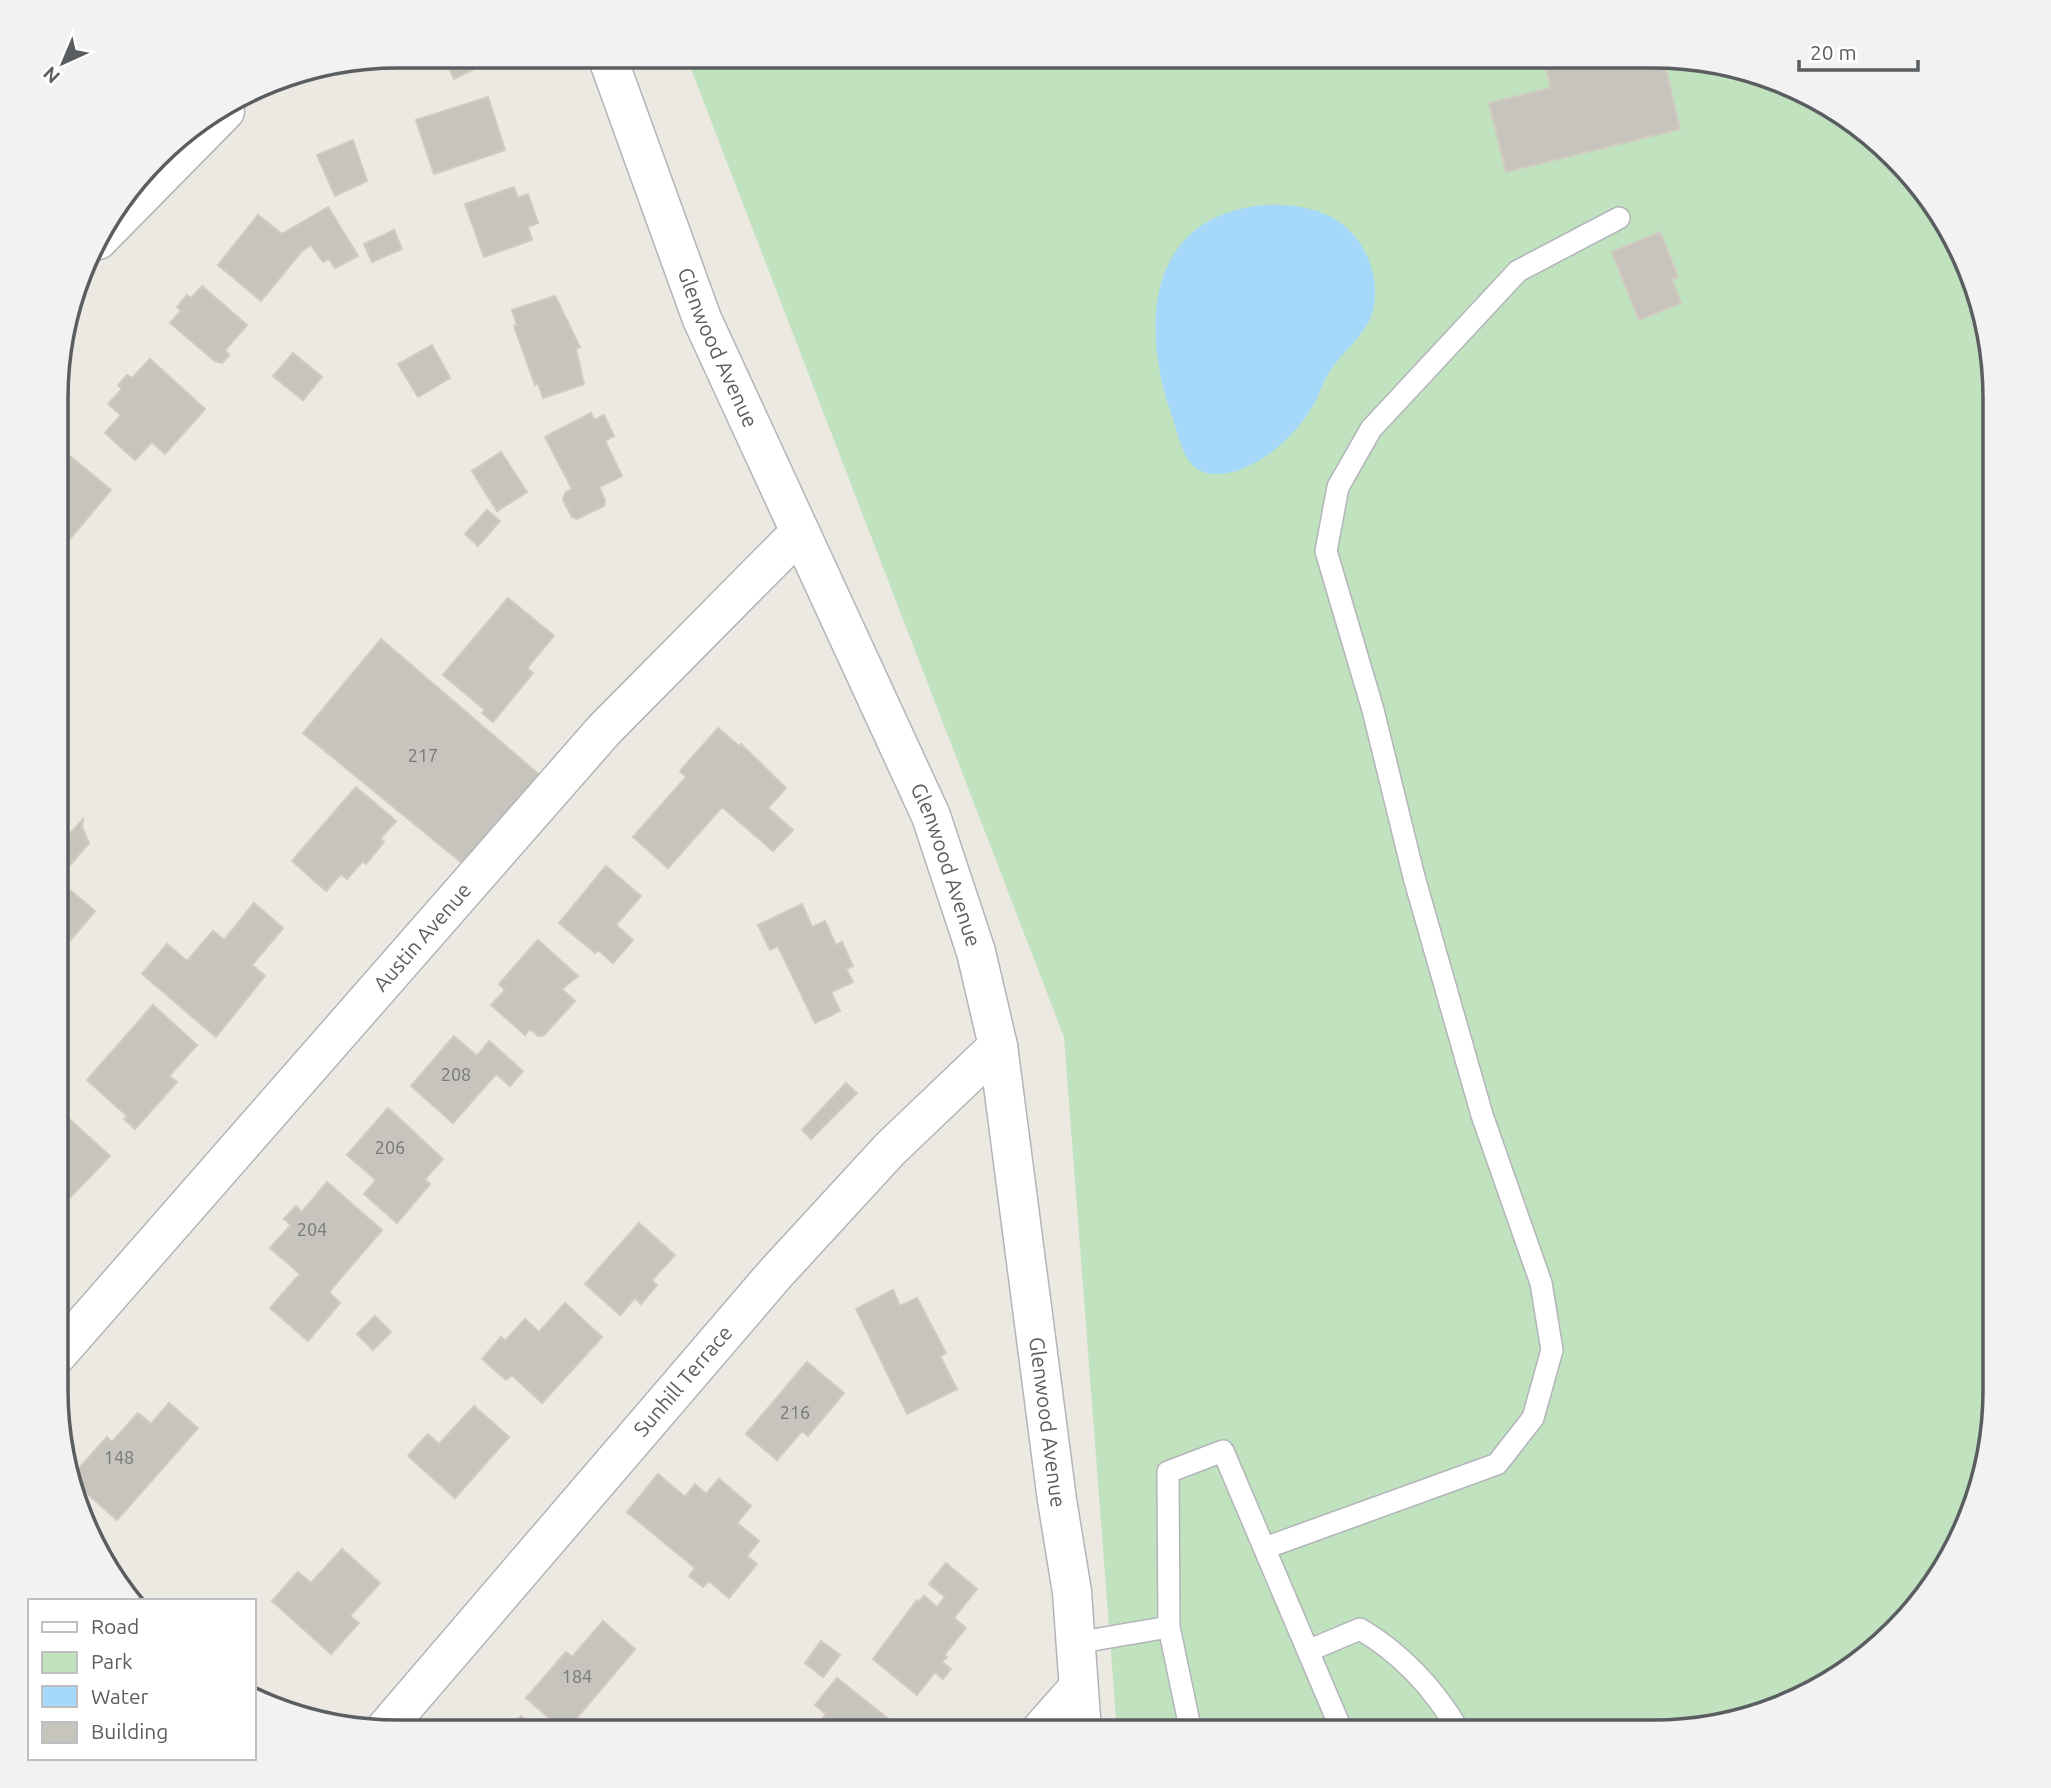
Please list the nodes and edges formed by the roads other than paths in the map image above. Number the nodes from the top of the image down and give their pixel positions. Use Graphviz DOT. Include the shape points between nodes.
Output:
graph roads {
  1 [pos="611,68"];
  2 [pos="205,131"];
  3 [pos="130,207"];
  4 [pos="1619,218"];
  5 [pos="800,533"];
  6 [pos="998,1046"];
  7 [pos="68,1342"];
  8 [pos="1265,1548"];
  9 [pos="1170,1627"];
  10 [pos="1075,1643"];
  11 [pos="1310,1650"];
  12 [pos="1077,1689"];
  13 [pos="393,1720"];
  14 [pos="1050,1720"];
  15 [pos="1081,1720"];
  16 [pos="1189,1720"];
  17 [pos="1338,1720"];
  18 [pos="1452,1720"];
  1 -- 5 [label="street, Glenwood Avenue" via="702,319"];
  2 -- 3 [label="street"];
  4 -- 8 [label="lane" via="1518,271 1371,429 1338,487 1326,551 1482,1115 1541,1283 1552,1350 1534,1418 1497,1464"];
  5 -- 6 [label="street, Glenwood Avenue" via="930,816 976,952"];
  5 -- 7 [label="street, Austin Avenue" via="604,730"];
  6 -- 10 [label="street, Glenwood Avenue" via="1072,1592"];
  6 -- 13 [label="street, Sunhill Terrace" via="890,1149 776,1273"];
  8 -- 9 [label="lane" via="1223,1451 1168,1472"];
  8 -- 11 [label="lane"];
  9 -- 10 [label="lane"];
  9 -- 16 [label="lane"];
  10 -- 12 [label="street, Glenwood Avenue"];
  11 -- 17 [label="lane"];
  11 -- 18 [label="lane" via="1360,1629 1391,1647"];
  12 -- 14 [label="street"];
  12 -- 15 [label="street, Glenwood Avenue"];
}
